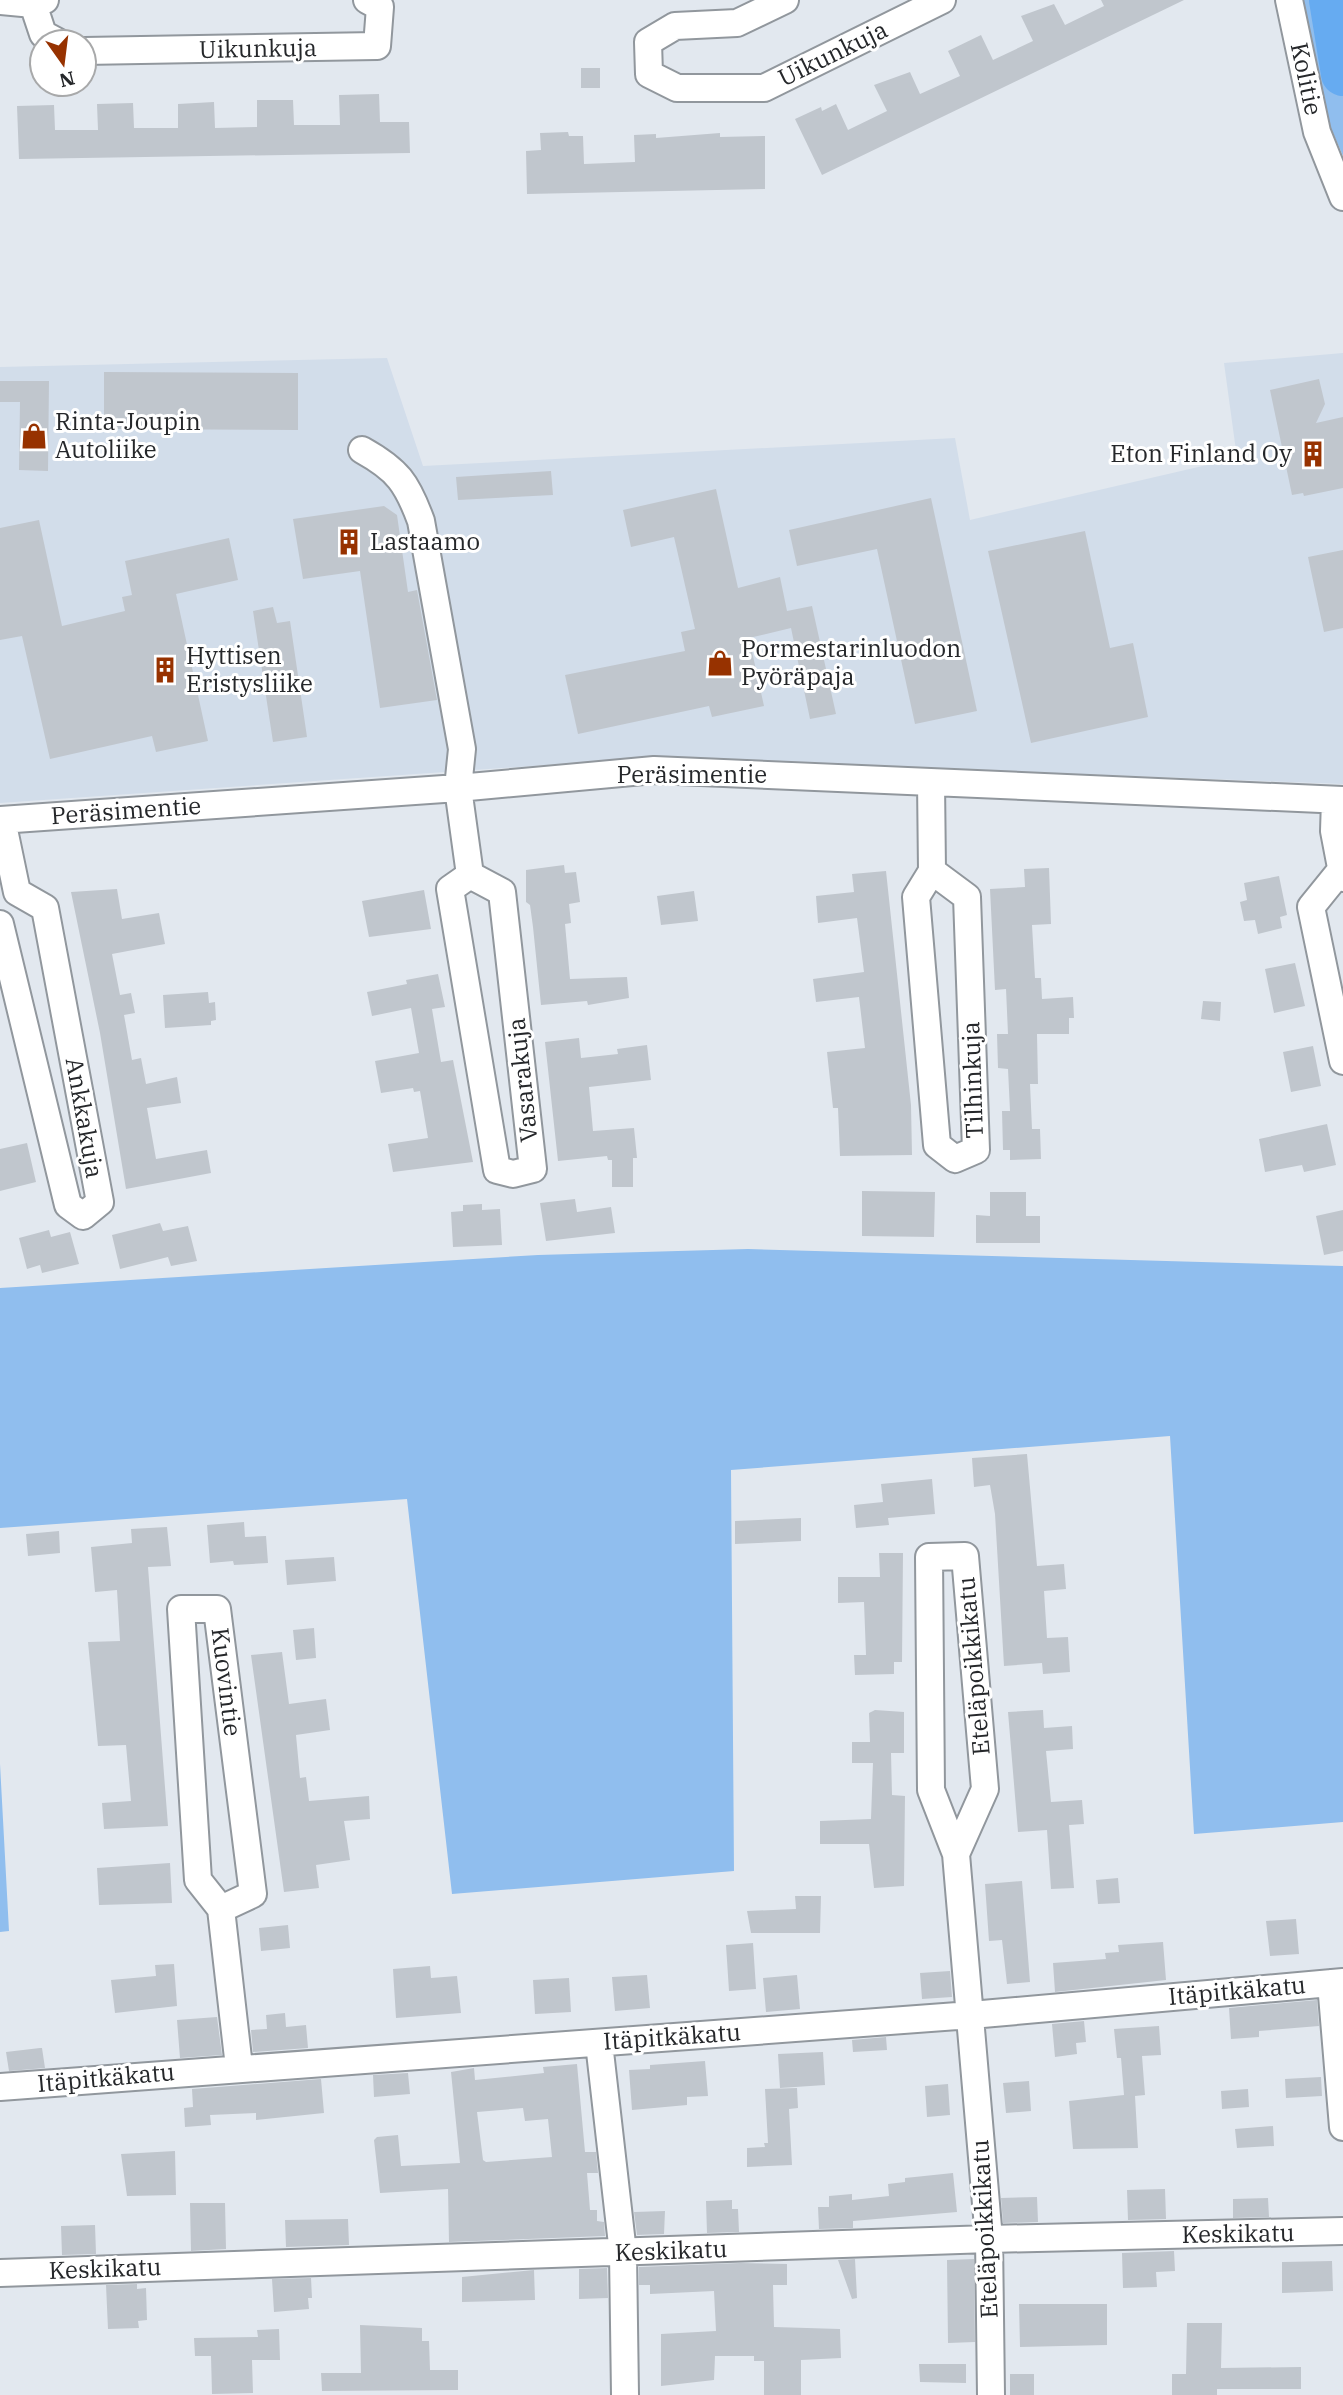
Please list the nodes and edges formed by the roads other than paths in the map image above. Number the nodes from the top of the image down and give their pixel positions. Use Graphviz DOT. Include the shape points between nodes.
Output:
graph roads {
  1 [pos="367,0"];
  2 [pos="785,0"];
  3 [pos="942,0"];
  4 [pos="1289,0"];
  5 [pos="0,1"];
  6 [pos="39,2"];
  7 [pos="42,28"];
  8 [pos="98,51"];
  9 [pos="1343,197"];
  10 [pos="362,450"];
  11 [pos="931,782"];
  12 [pos="458,788"];
  13 [pos="1339,800"];
  14 [pos="1,820"];
  15 [pos="933,871"];
  16 [pos="1342,874"];
  17 [pos="470,875"];
  18 [pos="8,897"];
  19 [pos="0,924"];
  20 [pos="1343,1061"];
  21 [pos="956,1854"];
  22 [pos="221,1909"];
  23 [pos="1337,1983"];
  24 [pos="971,2015"];
  25 [pos="599,2043"];
  26 [pos="239,2067"];
  27 [pos="0,2087"];
  28 [pos="1343,2127"];
  29 [pos="1343,2231"];
  30 [pos="989,2239"];
  31 [pos="623,2253"];
  32 [pos="0,2273"];
  33 [pos="625,2395"];
  34 [pos="991,2395"];
  1 -- 8 [label="street, Uikunkuja" via="380,7 377,46"];
  2 -- 3 [label="street, Uikunkuja" via="737,23 675,26 648,42 649,74 677,88 764,88"];
  4 -- 9 [label="street, Kolitie" via="1318,132"];
  5 -- 6 [label="street"];
  6 -- 7 [label="street"];
  10 -- 12 [label="street" via="383,462 409,488 421,521 462,749"];
  11 -- 12 [label="street, Peräsimentie" via="654,770"];
  11 -- 13 [label="street, Peräsimentie"];
  11 -- 15 [label="street"];
  12 -- 14 [label="street, Peräsimentie"];
  12 -- 17 [label="street"];
  13 -- 16 [label="street" via="1335,831"];
  14 -- 18 [label="street, Ankkakuja"];
  15 -- 15 [label="street, Tilhinkuja" via="916,897 937,1145 955,1158 976,1150 967,897"];
  16 -- 20 [label="street" via="1311,907"];
  17 -- 17 [label="street, Vasarakuja" via="450,889 497,1170 513,1174 533,1169 502,892"];
  18 -- 19 [label="street, Ankkakuja" via="45,908 100,1202 83,1216 68,1205"];
  21 -- 21 [label="street, Eteläpoikkikatu" via="930,1790 929,1557 965,1556 985,1789"];
  21 -- 24 [label="street, Eteläpoikkikatu"];
  22 -- 22 [label="street, Kuovintie" via="198,1880 181,1609 217,1609 253,1894"];
  22 -- 26 [label="street"];
  23 -- 24 [label="street, Itäpitkäkatu"];
  23 -- 28 [label="street"];
  24 -- 25 [label="street, Itäpitkäkatu"];
  24 -- 30 [label="street, Eteläpoikkikatu"];
  25 -- 26 [label="street, Itäpitkäkatu"];
  25 -- 31 [label="street"];
  26 -- 27 [label="street, Itäpitkäkatu"];
  29 -- 30 [label="street, Keskikatu"];
  30 -- 31 [label="street, Keskikatu"];
  30 -- 34 [label="street, Eteläpoikkikatu"];
  31 -- 32 [label="street, Keskikatu"];
  31 -- 33 [label="street"];
}
